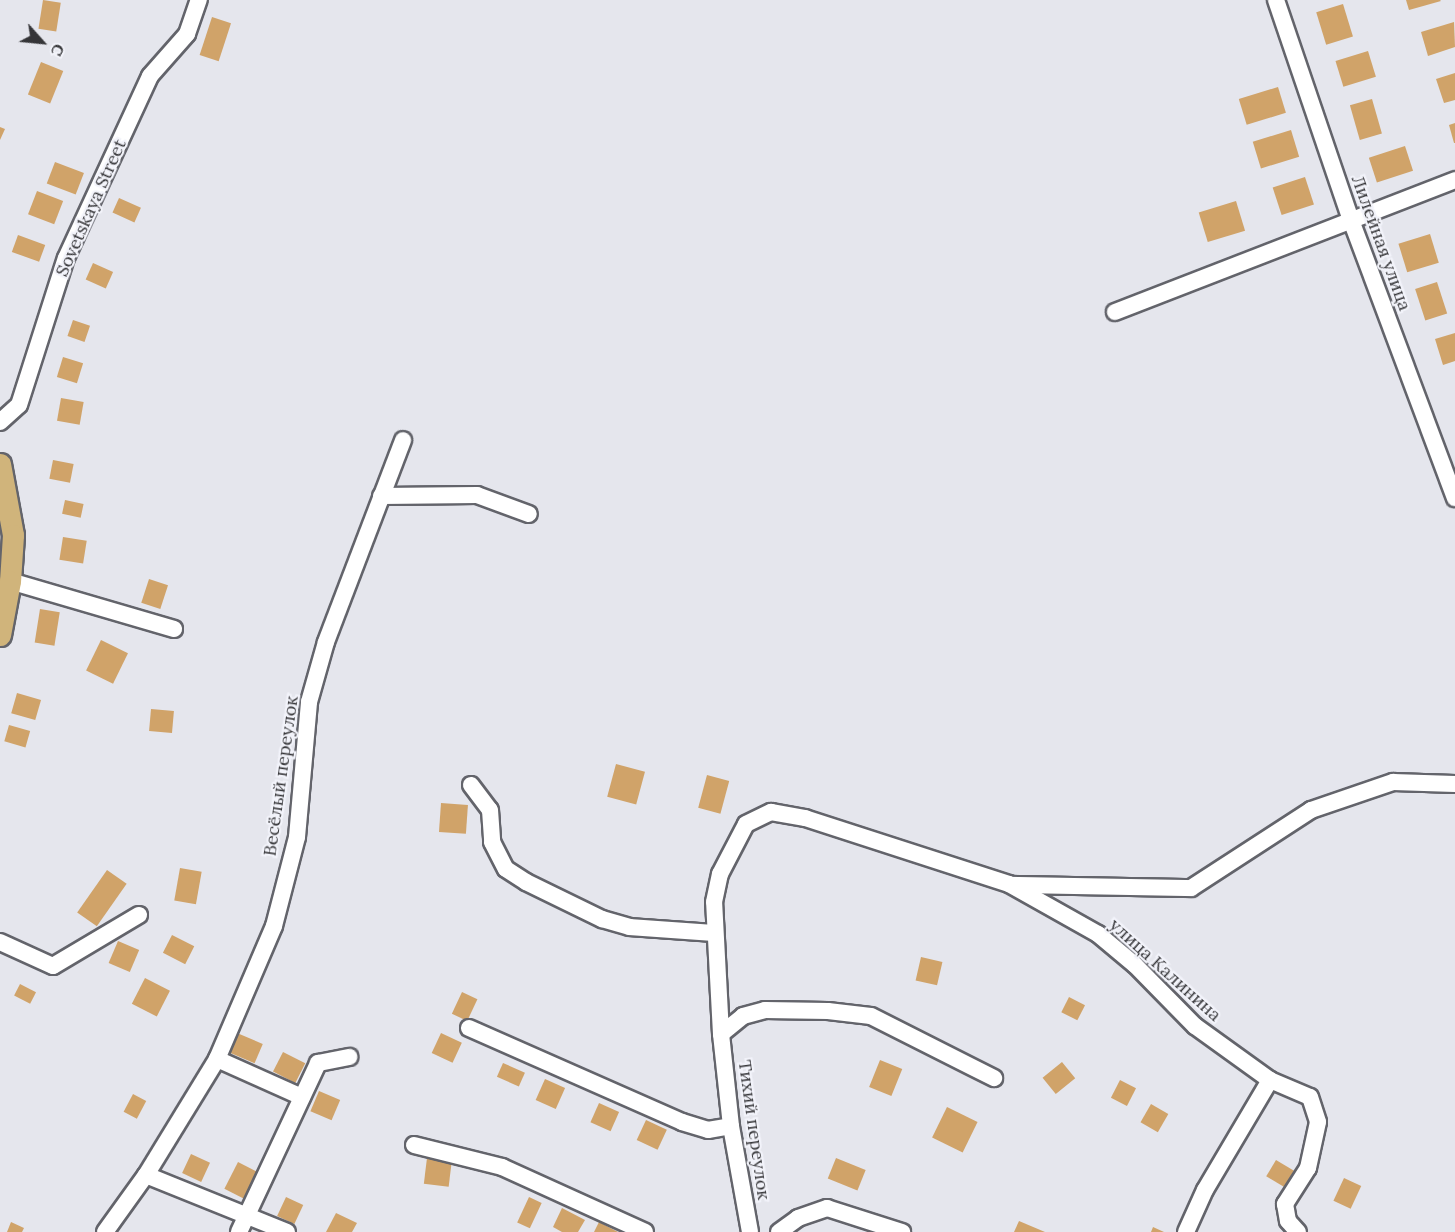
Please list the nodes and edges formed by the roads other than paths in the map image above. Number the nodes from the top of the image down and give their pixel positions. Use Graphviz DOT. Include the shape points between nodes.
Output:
graph roads {
  1 [pos="199,0"];
  2 [pos="1276,0"];
  3 [pos="1455,180"];
  4 [pos="1351,220"];
  5 [pos="1115,312"];
  6 [pos="0,422"];
  7 [pos="404,440"];
  8 [pos="0,464"];
  9 [pos="381,496"];
  10 [pos="1455,498"];
  11 [pos="529,514"];
  12 [pos="10,581"];
  13 [pos="174,629"];
  14 [pos="0,635"];
  15 [pos="1455,784"];
  16 [pos="471,785"];
  17 [pos="746,824"];
  18 [pos="1009,884"];
  19 [pos="139,915"];
  20 [pos="713,933"];
  21 [pos="0,942"];
  22 [pos="469,1028"];
  23 [pos="721,1034"];
  24 [pos="349,1058"];
  25 [pos="217,1059"];
  26 [pos="993,1078"];
  27 [pos="1270,1080"];
  28 [pos="302,1097"];
  29 [pos="731,1126"];
  30 [pos="414,1145"];
  31 [pos="146,1175"];
  32 [pos="247,1215"];
  33 [pos="744,1230"];
  34 [pos="105,1232"];
  35 [pos="239,1232"];
  36 [pos="287,1232"];
  37 [pos="645,1232"];
  38 [pos="779,1232"];
  39 [pos="902,1232"];
  40 [pos="1186,1232"];
  41 [pos="1298,1232"];
  1 -- 6 [label="street, Sovetskaya Street" via="187,34 150,76 66,258 19,405"];
  2 -- 4 [label="street, Лилейная улица"];
  3 -- 4 [label="street"];
  4 -- 5 [label="street"];
  4 -- 10 [label="street, Лилейная улица"];
  7 -- 9 [label="street, Весёлый переулок"];
  8 -- 12 [label="main road" via="13,535"];
  9 -- 11 [label="street" via="477,495"];
  9 -- 25 [label="street, Весёлый переулок" via="326,642 309,702 297,837 274,926"];
  12 -- 13 [label="street"];
  12 -- 14 [label="main road"];
  15 -- 18 [label="street" via="1393,782 1311,810 1191,888"];
  16 -- 20 [label="street" via="490,810 492,842 506,869 526,882 602,919 630,927"];
  17 -- 18 [label="street, улица Калинина" via="771,812 805,818"];
  17 -- 20 [label="street, Тихий переулок" via="720,874"];
  18 -- 27 [label="street, улица Калинина" via="1098,934 1195,1026"];
  19 -- 21 [label="street" via="53,966"];
  20 -- 23 [label="street, Тихий переулок"];
  22 -- 29 [label="street" via="682,1122 708,1130"];
  23 -- 26 [label="street" via="743,1016 765,1010 871,1016"];
  23 -- 29 [label="street, Тихий переулок"];
  24 -- 28 [label="street" via="318,1063"];
  25 -- 28 [label="street"];
  25 -- 31 [label="street, Весёлый переулок"];
  27 -- 40 [label="street"];
  27 -- 41 [label="street, улица Калинина" via="1310,1098 1318,1122 1308,1168 1285,1204 1288,1221"];
  28 -- 32 [label="street"];
  29 -- 33 [label="street, Тихий переулок"];
  30 -- 37 [label="street" via="502,1167"];
  31 -- 32 [label="street"];
  31 -- 34 [label="street, Весёлый переулок"];
  32 -- 35 [label="street"];
  32 -- 36 [label="street"];
  38 -- 39 [label="street" via="798,1218 827,1208"];
}
